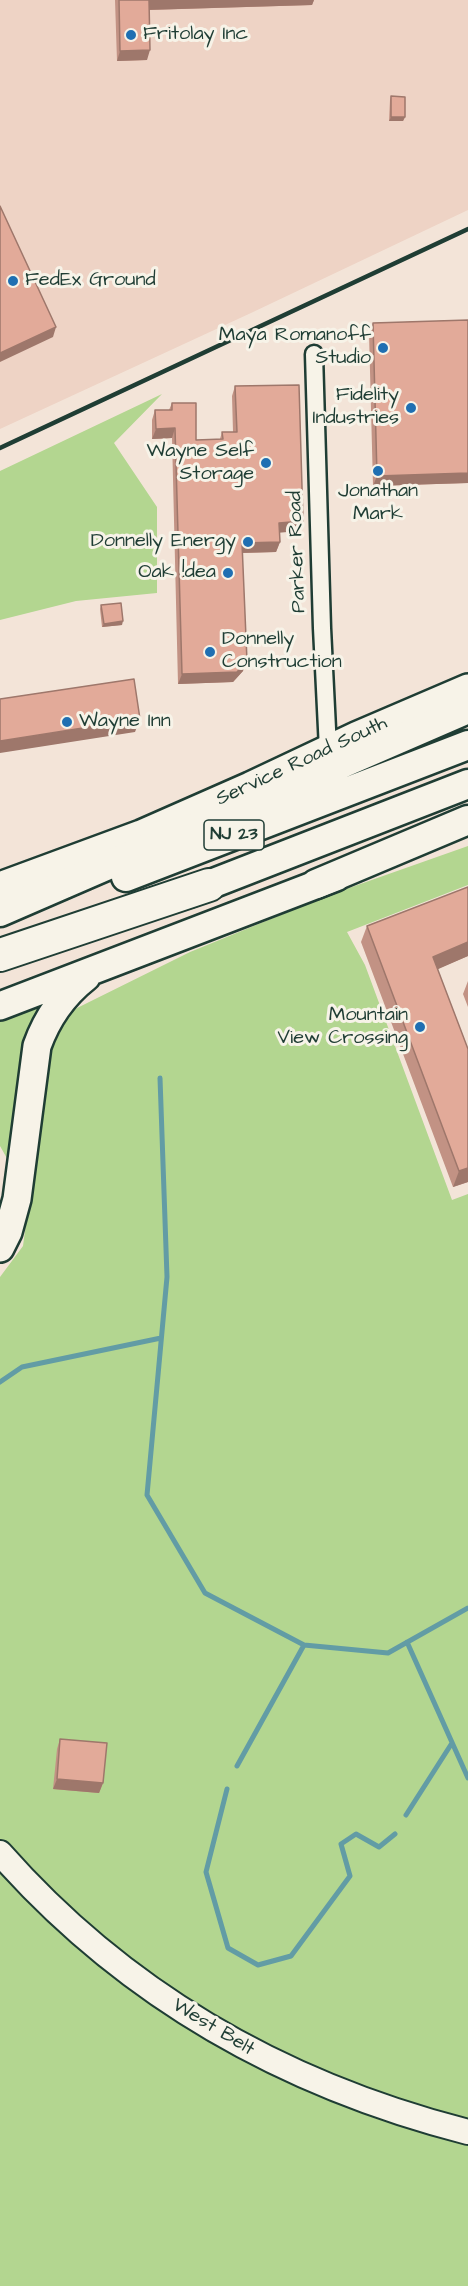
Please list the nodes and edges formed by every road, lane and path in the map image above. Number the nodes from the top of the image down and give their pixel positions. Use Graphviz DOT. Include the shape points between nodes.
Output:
graph roads {
  1 [pos="314,354"];
  2 [pos="468,688"];
  3 [pos="468,709"];
  4 [pos="468,745"];
  5 [pos="328,749"];
  6 [pos="468,784"];
  7 [pos="468,820"];
  8 [pos="468,831"];
  9 [pos="316,884"];
  10 [pos="209,885"];
  11 [pos="0,886"];
  12 [pos="0,912"];
  13 [pos="0,925"];
  14 [pos="0,955"];
  15 [pos="99,967"];
  16 [pos="0,969"];
  17 [pos="0,1006"];
  18 [pos="0,1248"];
  19 [pos="0,1853"];
  20 [pos="468,2132"];
  1 -- 5 [label="street, Parker Road"];
  2 -- 5 [label="main road, Service Road South"];
  3 -- 12 [label="highway"];
  4 -- 13 [label="highway, NJ 23"];
  5 -- 11 [label="main road, Service Road South" via="141,834"];
  6 -- 10 [label="highway, NJ 23"];
  7 -- 9 [label="highway"];
  8 -- 9 [label="main road"];
  9 -- 15 [label="main road"];
  10 -- 14 [label="highway"];
  10 -- 16 [label="highway, NJ 23"];
  15 -- 17 [label="main road"];
  15 -- 18 [label="main road" via="56,1008 44,1026 37,1046 17,1199"];
  19 -- 20 [label="main road, West Belt" via="107,1956 212,2030 262,2058 348,2096"];
}
